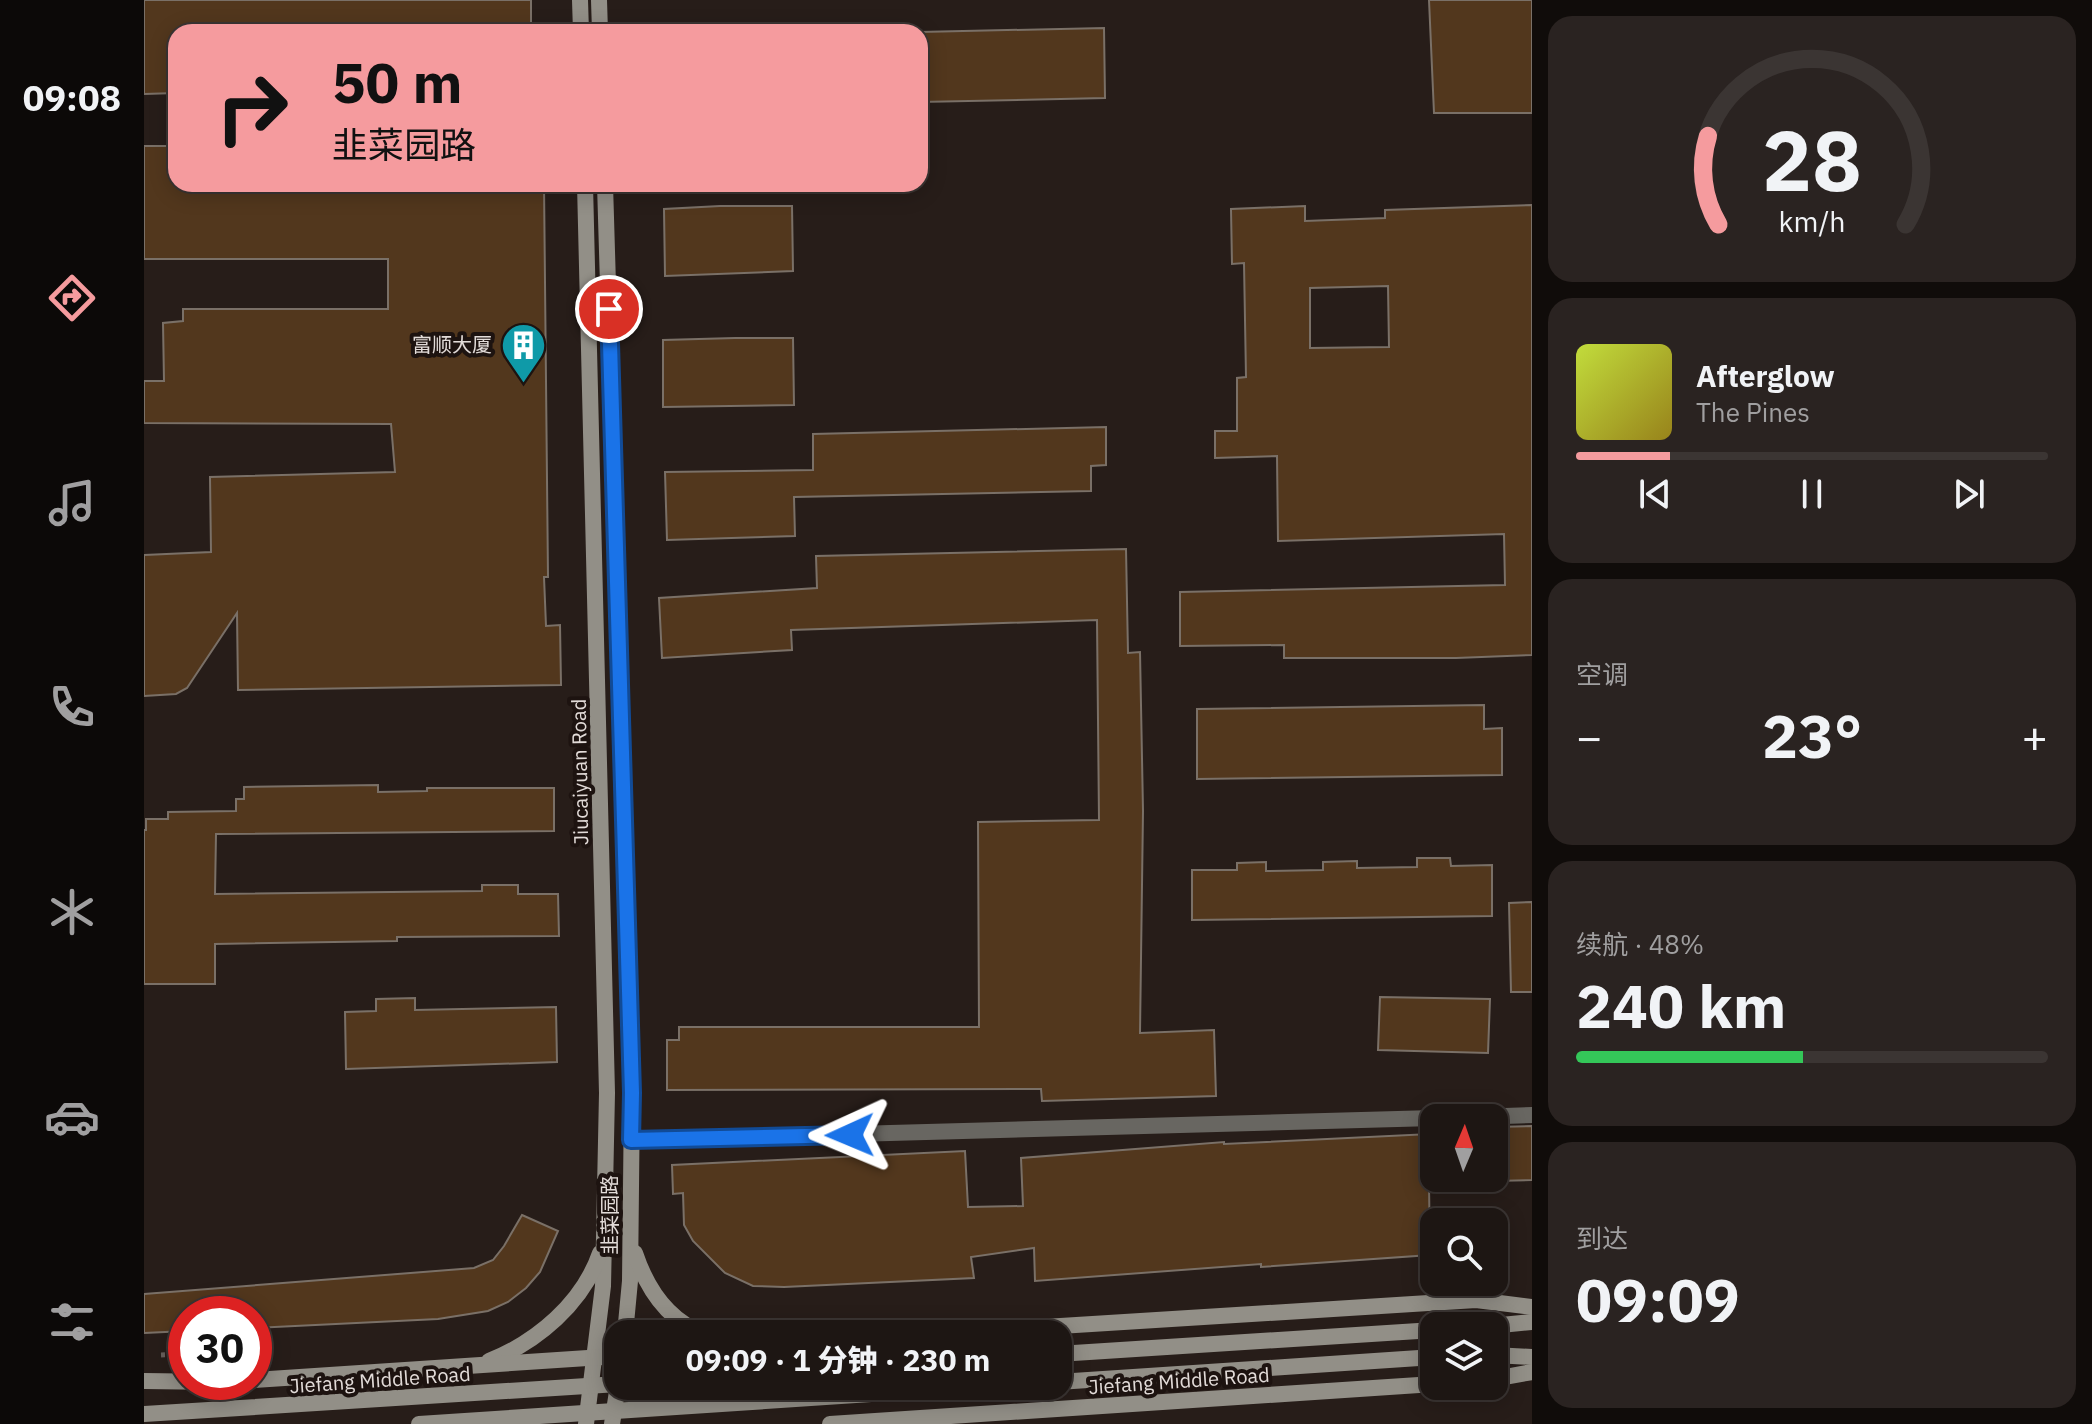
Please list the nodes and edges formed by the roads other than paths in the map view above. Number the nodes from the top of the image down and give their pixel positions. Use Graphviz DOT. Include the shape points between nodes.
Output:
graph roads {
  1 [pos="580,0"];
  2 [pos="599,0"];
  3 [pos="581,24"];
  4 [pos="600,24"];
  5 [pos="585,192"];
  6 [pos="605,192"];
  7 [pos="1532,1115"];
  8 [pos="1508,1116"];
  9 [pos="1420,1118"];
  10 [pos="631,1140"];
  11 [pos="605,1236"];
  12 [pos="630,1236"];
  13 [pos="1532,1307"];
  14 [pos="626,1320"];
  15 [pos="677,1320"];
  16 [pos="1532,1322"];
  17 [pos="1508,1324"];
  18 [pos="1072,1325"];
  19 [pos="1420,1331"];
  20 [pos="1072,1353"];
  21 [pos="1508,1356"];
  22 [pos="604,1357"];
  23 [pos="1532,1357"];
  24 [pos="596,1358"];
  25 [pos="1420,1358"];
  26 [pos="477,1366"];
  27 [pos="1532,1372"];
  28 [pos="1508,1376"];
  29 [pos="272,1379"];
  30 [pos="144,1381"];
  31 [pos="168,1381"];
  32 [pos="1072,1381"];
  33 [pos="604,1385"];
  34 [pos="1420,1385"];
  35 [pos="616,1400"];
  36 [pos="781,1400"];
  37 [pos="144,1414"];
  38 [pos="419,1424"];
  39 [pos="586,1424"];
  40 [pos="612,1424"];
  41 [pos="830,1424"];
  1 -- 3 [label="street"];
  2 -- 4 [label="street"];
  5 -- 11 [label="street, Jiucaiyuan Road" via="607,1093"];
  6 -- 10 [label="street, 韭菜园路"];
  7 -- 8 [label="street"];
  9 -- 10 [label="street"];
  10 -- 12 [label="street, 韭菜园路"];
  11 -- 24 [label="street, Jiucaiyuan Road"];
  11 -- 26 [label="street" via="595,1268 577,1297 526,1343"];
  12 -- 14 [label="street, 韭菜园路"];
  12 -- 15 [label="street" via="654,1296"];
  13 -- 18 [label="street" via="1476,1300"];
  16 -- 17 [label="street"];
  19 -- 20 [label="street, Jiefang Middle Road"];
  21 -- 23 [label="street"];
  22 -- 24 [label="street, Jiefang Middle Road"];
  24 -- 26 [label="street, Jiefang Middle Road"];
  24 -- 39 [label="street, Jiucaiyuan Road"];
  25 -- 32 [label="street, Jiefang Middle Road"];
  26 -- 29 [label="street, Jiefang Middle Road"];
  27 -- 28 [label="street"];
  30 -- 31 [label="street"];
  33 -- 37 [label="street, Jiefang Middle Road, bridge"];
  34 -- 41 [label="street, Jiefang Middle Road"];
  35 -- 40 [label="street"];
  36 -- 38 [label="street, bridge"];
}
